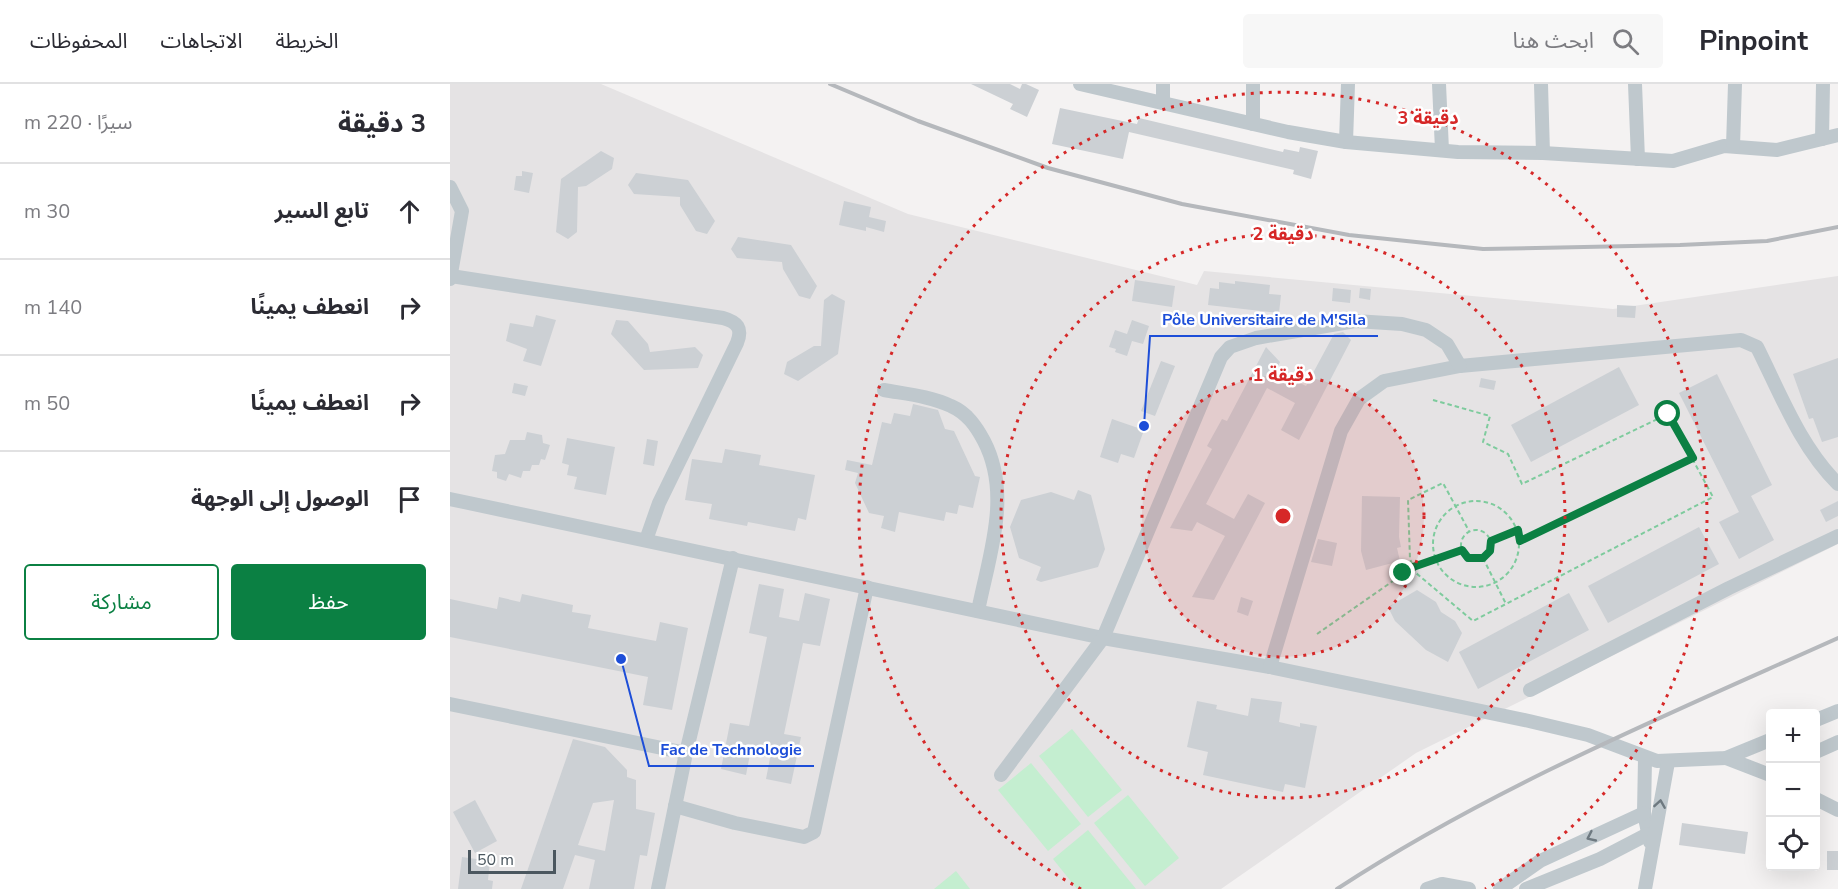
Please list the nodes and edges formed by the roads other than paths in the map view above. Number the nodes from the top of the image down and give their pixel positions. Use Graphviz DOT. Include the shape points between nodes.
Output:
graph roads {
  1 [pos="1080,84"];
  2 [pos="1163,84"];
  3 [pos="1253,84"];
  4 [pos="1348,84"];
  5 [pos="1438,84"];
  6 [pos="1541,84"];
  7 [pos="1635,84"];
  8 [pos="1735,84"];
  9 [pos="1823,84"];
  10 [pos="1163,103"];
  11 [pos="1253,124"];
  12 [pos="1838,135"];
  13 [pos="1822,139"];
  14 [pos="1346,142"];
  15 [pos="1733,146"];
  16 [pos="1442,150"];
  17 [pos="1543,153"];
  18 [pos="1638,159"];
  19 [pos="450,187"];
  20 [pos="450,277"];
  21 [pos="1460,366"];
  22 [pos="884,390"];
  23 [pos="1838,484"];
  24 [pos="450,498"];
  25 [pos="1838,536"];
  26 [pos="646,540"];
  27 [pos="733,558"];
  28 [pos="867,587"];
  29 [pos="978,610"];
  30 [pos="1103,638"];
  31 [pos="1270,667"];
  32 [pos="1530,690"];
  33 [pos="450,704"];
  34 [pos="1838,711"];
  35 [pos="1820,718"];
  36 [pos="1766,742"];
  37 [pos="1838,742"];
  38 [pos="1820,750"];
  39 [pos="686,753"];
  40 [pos="1645,759"];
  41 [pos="1726,759"];
  42 [pos="1668,762"];
  43 [pos="1766,773"];
  44 [pos="1001,775"];
  45 [pos="1820,801"];
  46 [pos="675,806"];
  47 [pos="1838,810"];
  48 [pos="1644,813"];
  49 [pos="1649,841"];
  50 [pos="658,889"];
  51 [pos="1427,889"];
  52 [pos="1469,889"];
  53 [pos="1500,889"];
  54 [pos="1526,889"];
  55 [pos="1645,889"];
  1 -- 10 [label="street"];
  2 -- 10 [label="street"];
  3 -- 11 [label="street"];
  4 -- 14 [label="street"];
  5 -- 16 [label="street"];
  6 -- 17 [label="street"];
  7 -- 18 [label="street"];
  8 -- 15 [label="street"];
  9 -- 13 [label="street"];
  10 -- 11 [label="street"];
  11 -- 14 [label="street"];
  12 -- 13 [label="street"];
  13 -- 15 [label="street" via="1777,150"];
  14 -- 16 [label="street"];
  15 -- 18 [label="street" via="1673,161"];
  16 -- 17 [label="street"];
  17 -- 18 [label="street"];
  19 -- 20 [label="street" via="462,211"];
  20 -- 26 [label="street" via="723,318 739,327 741,334"];
  21 -- 23 [label="street" via="1732,340 1749,342 1757,347 1800,435"];
  21 -- 30 [label="street" via="1447,344 1426,330 1402,324 1354,321 1256,338 1230,347 1221,357"];
  21 -- 31 [label="street" via="1384,381 1359,399 1341,431"];
  22 -- 29 [label="street" via="950,405 978,428 988,448 995,467 997,517"];
  24 -- 26 [label="street"];
  25 -- 32 [label="street"];
  26 -- 27 [label="street"];
  27 -- 28 [label="street"];
  27 -- 39 [label="street"];
  28 -- 29 [label="street"];
  28 -- 46 [label="street" via="814,832 804,837"];
  29 -- 30 [label="street"];
  30 -- 31 [label="street"];
  30 -- 44 [label="street"];
  31 -- 40 [label="street" via="1565,729"];
  33 -- 39 [label="street"];
  34 -- 35 [label="street"];
  36 -- 41 [label="street"];
  37 -- 38 [label="street"];
  39 -- 46 [label="street"];
  40 -- 42 [label="street"];
  40 -- 48 [label="street"];
  41 -- 42 [label="street"];
  41 -- 43 [label="street"];
  49 -- 42 [label="street, one-way"];
  45 -- 47 [label="street"];
  46 -- 50 [label="street"];
  48 -- 49 [label="street"];
  48 -- 53 [label="street, one-way" via="1540,861"];
  49 -- 54 [label="street"];
  49 -- 55 [label="street"];
  51 -- 52 [label="street" via="1442,885"];
}
